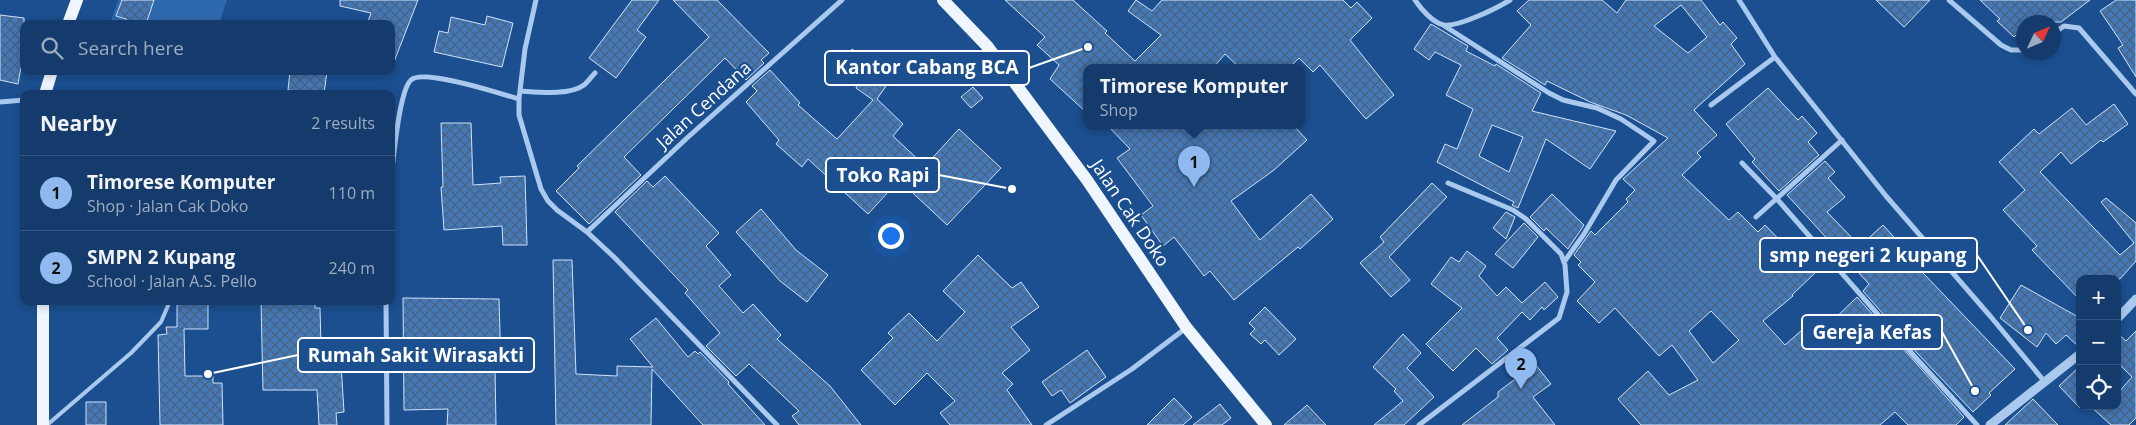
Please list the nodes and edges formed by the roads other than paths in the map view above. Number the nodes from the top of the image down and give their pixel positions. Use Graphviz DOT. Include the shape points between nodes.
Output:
graph roads {
  1 [pos="77,0"];
  2 [pos="536,0"];
  3 [pos="842,0"];
  4 [pos="943,0"];
  5 [pos="1415,0"];
  6 [pos="1510,0"];
  7 [pos="1739,0"];
  8 [pos="1949,0"];
  9 [pos="70,20"];
  10 [pos="1444,25"];
  11 [pos="2061,28"];
  12 [pos="2016,50"];
  13 [pos="1776,57"];
  14 [pos="594,73"];
  15 [pos="51,75"];
  16 [pos="47,90"];
  17 [pos="520,91"];
  18 [pos="2136,94"];
  19 [pos="519,99"];
  20 [pos="20,100"];
  21 [pos="0,102"];
  22 [pos="1711,105"];
  23 [pos="1842,140"];
  24 [pos="395,148"];
  25 [pos="1742,163"];
  26 [pos="1448,184"];
  27 [pos="1777,199"];
  28 [pos="1756,217"];
  29 [pos="587,232"];
  30 [pos="1564,262"];
  31 [pos="2136,299"];
  32 [pos="43,305"];
  33 [pos="168,305"];
  34 [pos="386,305"];
  35 [pos="2121,315"];
  36 [pos="1186,327"];
  37 [pos="2076,357"];
  38 [pos="2044,381"];
  39 [pos="45,425"];
  40 [pos="387,425"];
  41 [pos="777,425"];
  42 [pos="1046,425"];
  43 [pos="1266,425"];
  44 [pos="1419,425"];
  45 [pos="1977,425"];
  46 [pos="1990,425"];
  1 -- 9 [label="main road"];
  2 -- 17 [label="street"];
  3 -- 29 [label="street, Jalan Cendana"];
  4 -- 36 [label="main road, Jalan Cak Doko" via="988,47 1087,180"];
  5 -- 10 [label="street" via="1424,12"];
  6 -- 10 [label="street" via="1478,16"];
  7 -- 13 [label="street"];
  8 -- 12 [label="street" via="2001,45"];
  10 -- 30 [label="street" via="1549,93 1563,100 1597,108 1621,119 1654,141 1616,180"];
  11 -- 18 [label="street" via="2079,28"];
  13 -- 22 [label="street"];
  13 -- 23 [label="street"];
  14 -- 17 [label="street" via="583,86 572,90"];
  15 -- 16 [label="main road"];
  17 -- 19 [label="street"];
  19 -- 24 [label="street" via="456,82 416,76 405,91"];
  19 -- 29 [label="street" via="519,116 541,189 557,210"];
  20 -- 21 [label="street"];
  23 -- 27 [label="street"];
  23 -- 38 [label="street"];
  25 -- 27 [label="street"];
  26 -- 30 [label="street" via="1514,210 1561,254"];
  27 -- 28 [label="street"];
  27 -- 45 [label="street"];
  29 -- 41 [label="street"];
  30 -- 44 [label="street" via="1567,292 1559,318"];
  31 -- 35 [label="street"];
  32 -- 39 [label="main road"];
  33 -- 39 [label="lane" via="161,322 131,353"];
  34 -- 40 [label="street"];
  36 -- 42 [label="street" via="1132,369"];
  36 -- 43 [label="main road, Jalan Cak Doko"];
  37 -- 38 [label="street"];
  38 -- 46 [label="street"];
}
